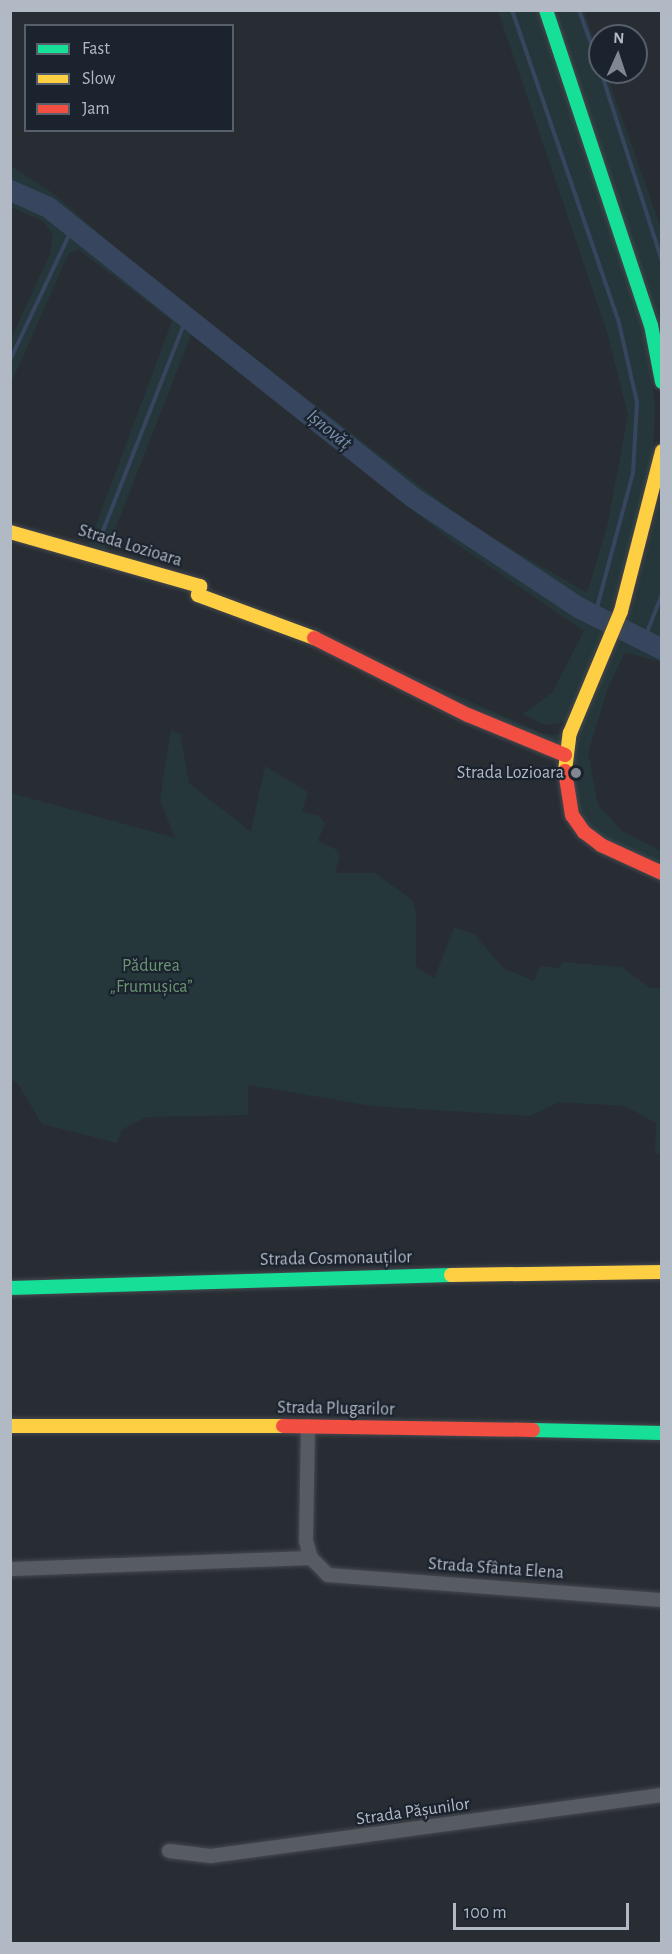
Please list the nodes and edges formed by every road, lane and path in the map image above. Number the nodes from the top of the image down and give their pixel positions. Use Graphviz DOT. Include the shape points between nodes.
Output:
graph roads {
  1 [pos="546,10"];
  2 [pos="662,382"];
  3 [pos="662,451"];
  4 [pos="10,532"];
  5 [pos="565,755"];
  6 [pos="662,873"];
  7 [pos="662,1272"];
  8 [pos="10,1288"];
  9 [pos="10,1426"];
  10 [pos="308,1426"];
  11 [pos="662,1433"];
  12 [pos="310,1558"];
  13 [pos="13,1569"];
  14 [pos="662,1600"];
  15 [pos="662,1795"];
  16 [pos="169,1851"];
  1 -- 2 [label="street" via="651,325"];
  3 -- 5 [label="street" via="621,611 570,733"];
  4 -- 5 [label="street, Strada Lozioara" via="200,586 198,595 323,642 468,715"];
  5 -- 6 [label="street" via="565,795 584,832 601,845"];
  7 -- 8 [label="street, Strada Cosmonauților" via="327,1277"];
  9 -- 10 [label="street, Strada Plugarilor"];
  10 -- 11 [label="street, Strada Plugarilor"];
  10 -- 12 [label="street" via="306,1541"];
  12 -- 13 [label="street"];
  12 -- 14 [label="street, Strada Sfânta Elena" via="328,1575"];
  15 -- 16 [label="street, Strada Pășunilor" via="211,1856"];
}
